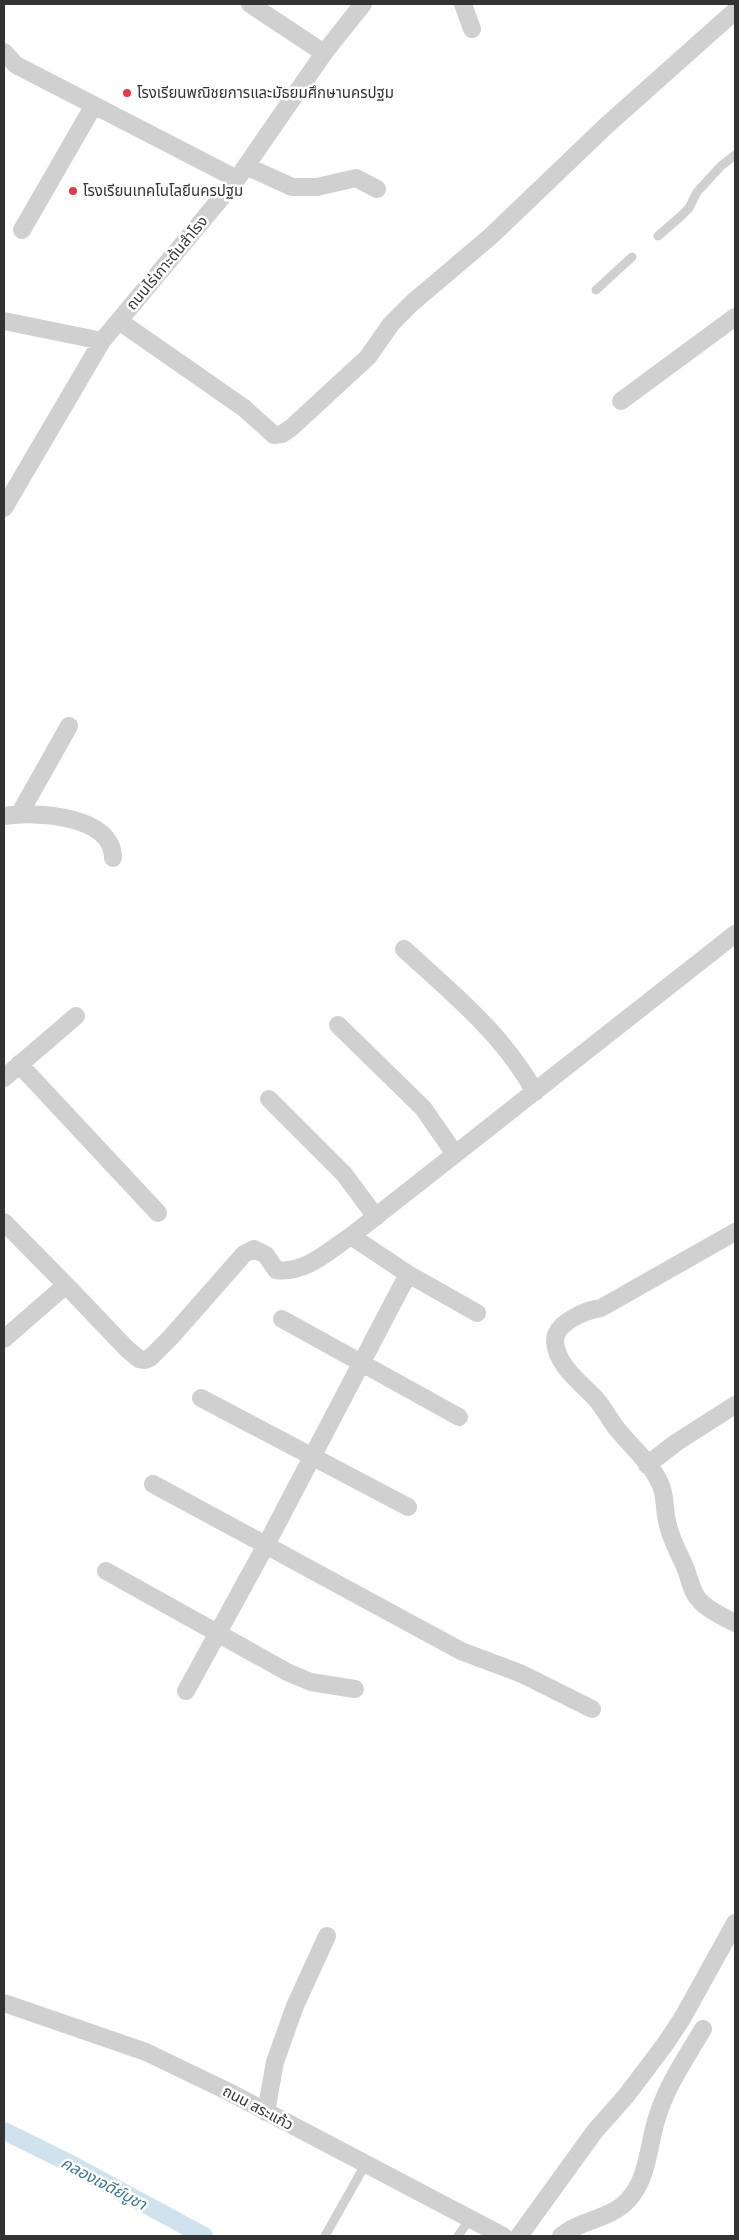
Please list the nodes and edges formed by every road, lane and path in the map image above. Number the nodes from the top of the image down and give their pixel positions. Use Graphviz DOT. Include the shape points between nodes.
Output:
graph roads {
  1 [pos="250,4"];
  2 [pos="364,4"];
  3 [pos="463,4"];
  4 [pos="735,11"];
  5 [pos="472,29"];
  6 [pos="4,52"];
  7 [pos="324,53"];
  8 [pos="94,104"];
  9 [pos="735,155"];
  10 [pos="241,172"];
  11 [pos="377,189"];
  12 [pos="22,230"];
  13 [pos="658,236"];
  14 [pos="632,257"];
  15 [pos="596,290"];
  16 [pos="735,316"];
  17 [pos="4,321"];
  18 [pos="119,321"];
  19 [pos="102,341"];
  20 [pos="621,401"];
  21 [pos="4,508"];
  22 [pos="69,726"];
  23 [pos="12,815"];
  24 [pos="113,858"];
  25 [pos="735,934"];
  26 [pos="404,949"];
  27 [pos="76,1016"];
  28 [pos="338,1025"];
  29 [pos="19,1064"];
  30 [pos="4,1078"];
  31 [pos="535,1092"];
  32 [pos="269,1099"];
  33 [pos="455,1154"];
  34 [pos="158,1213"];
  35 [pos="376,1217"];
  36 [pos="4,1222"];
  37 [pos="735,1232"];
  38 [pos="351,1236"];
  39 [pos="408,1274"];
  40 [pos="66,1285"];
  41 [pos="477,1312"];
  42 [pos="282,1319"];
  43 [pos="4,1339"];
  44 [pos="362,1362"];
  45 [pos="200,1398"];
  46 [pos="735,1406"];
  47 [pos="460,1417"];
  48 [pos="312,1456"];
  49 [pos="647,1465"];
  50 [pos="153,1484"];
  51 [pos="408,1507"];
  52 [pos="266,1545"];
  53 [pos="106,1571"];
  54 [pos="735,1623"];
  55 [pos="218,1633"];
  56 [pos="355,1689"];
  57 [pos="186,1691"];
  58 [pos="592,1708"];
  59 [pos="735,1923"];
  60 [pos="327,1936"];
  61 [pos="4,2003"];
  62 [pos="703,2028"];
  63 [pos="266,2112"];
  64 [pos="365,2165"];
  65 [pos="469,2220"];
  66 [pos="325,2236"];
  67 [pos="458,2236"];
  68 [pos="503,2236"];
  69 [pos="520,2236"];
  70 [pos="561,2236"];
  1 -- 7 [label="street"];
  2 -- 7 [label="street, ถนนไร่เกาะต้นสำโรง"];
  3 -- 5 [label="street"];
  4 -- 18 [label="street" via="607,125 491,236 412,303 390,324 368,357 282,434 274,435 244,408"];
  6 -- 8 [label="street" via="16,65"];
  7 -- 10 [label="street, ถนนไร่เกาะต้นสำโรง"];
  8 -- 10 [label="street"];
  8 -- 12 [label="street"];
  9 -- 13 [label="lane" via="697,192 689,208"];
  10 -- 11 [label="street" via="292,188 317,187 356,178"];
  10 -- 18 [label="street, ถนนไร่เกาะต้นสำโรง"];
  14 -- 15 [label="lane"];
  16 -- 20 [label="street"];
  17 -- 19 [label="street"];
  18 -- 19 [label="street, ถนนไร่เกาะต้นสำโรง"];
  19 -- 21 [label="street, ถนนไร่เกาะต้นสำโรง"];
  22 -- 23 [label="street"];
  23 -- 24 [label="street" via="34,813 75,821 100,832 109,841"];
  25 -- 31 [label="street"];
  26 -- 31 [label="street" via="492,1031 521,1066"];
  27 -- 29 [label="street"];
  28 -- 33 [label="street" via="423,1108"];
  29 -- 30 [label="street"];
  29 -- 34 [label="street"];
  31 -- 33 [label="street"];
  32 -- 35 [label="street" via="344,1174"];
  33 -- 35 [label="street"];
  35 -- 38 [label="street"];
  36 -- 40 [label="street"];
  37 -- 49 [label="street" via="601,1308 572,1318 559,1330 555,1339 556,1348 573,1377 596,1400"];
  38 -- 39 [label="street"];
  38 -- 40 [label="street" via="308,1264 289,1272 276,1270 266,1255 254,1249 244,1254 159,1350 144,1360 127,1349"];
  39 -- 41 [label="street"];
  39 -- 44 [label="street"];
  40 -- 43 [label="street"];
  42 -- 44 [label="street"];
  44 -- 47 [label="street"];
  44 -- 48 [label="street"];
  45 -- 48 [label="street"];
  46 -- 49 [label="street"];
  48 -- 51 [label="street"];
  48 -- 52 [label="street"];
  49 -- 54 [label="street" via="665,1493 666,1520 672,1541 694,1594 702,1603"];
  50 -- 52 [label="street"];
  52 -- 55 [label="street"];
  52 -- 58 [label="street" via="461,1651 522,1674"];
  53 -- 55 [label="street"];
  55 -- 56 [label="street" via="288,1673 312,1682"];
  55 -- 57 [label="street"];
  59 -- 69 [label="street" via="684,2017 626,2096 594,2131"];
  60 -- 63 [label="street" via="294,2006 278,2053"];
  61 -- 63 [label="street, ถนน สระแก้ว" via="146,2052"];
  62 -- 70 [label="street" via="670,2087 656,2121 640,2182 628,2200 612,2213"];
  63 -- 64 [label="street, ถนน สระแก้ว"];
  64 -- 65 [label="street, ถนน สระแก้ว"];
  64 -- 66 [label="lane"];
  65 -- 67 [label="lane"];
  65 -- 68 [label="street, ถนน สระแก้ว"];
}
